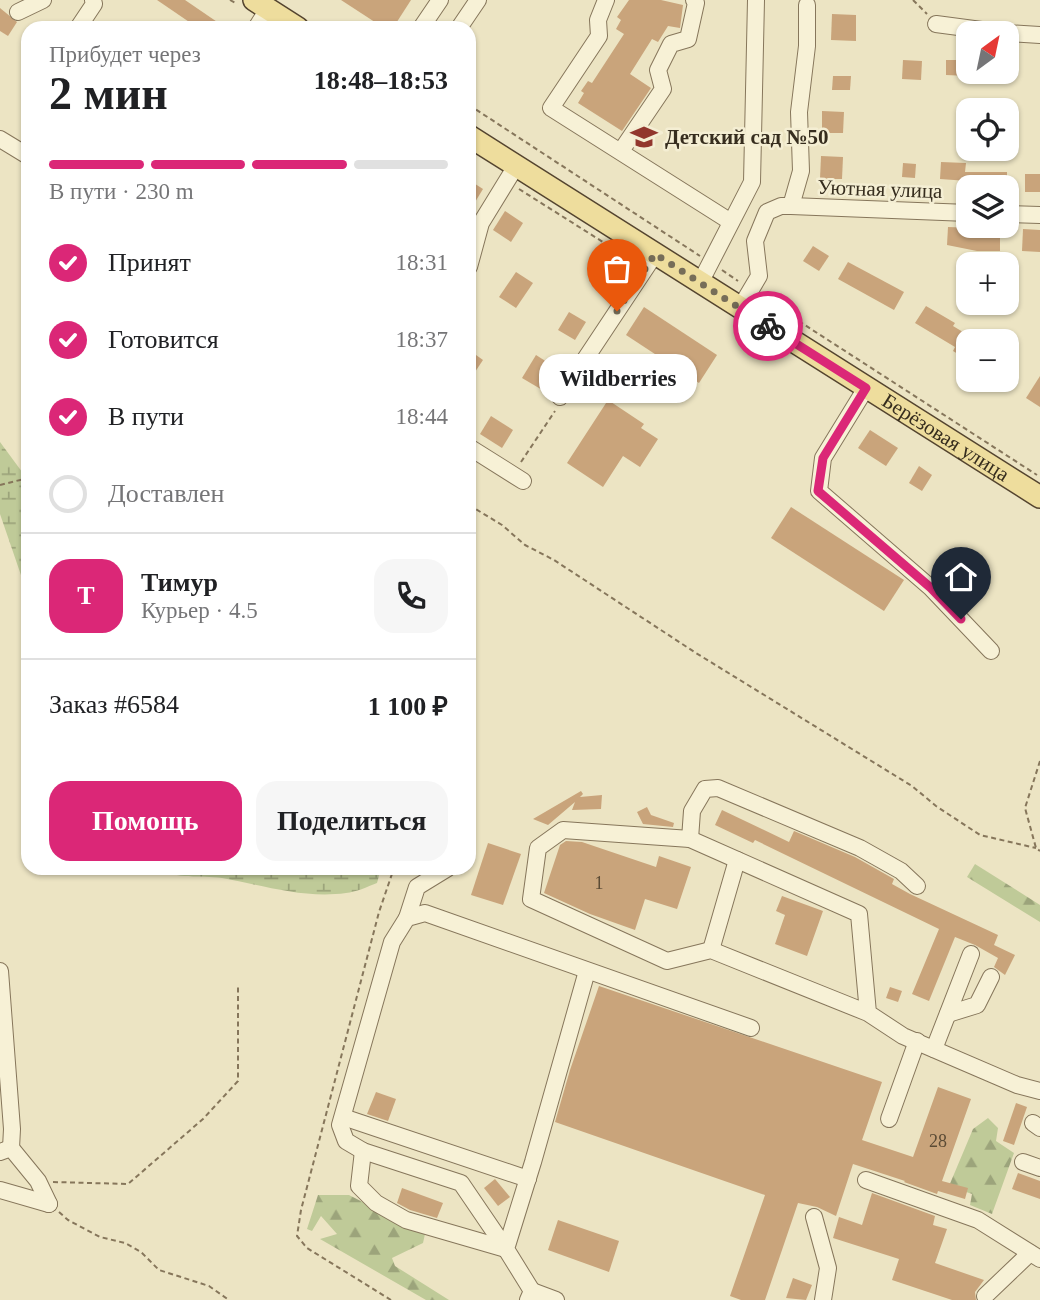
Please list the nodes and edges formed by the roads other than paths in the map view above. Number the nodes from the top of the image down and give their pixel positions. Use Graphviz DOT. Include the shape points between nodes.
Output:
graph roads {
  1 [pos="43,0"];
  2 [pos="93,0"];
  3 [pos="440,0"];
  4 [pos="478,0"];
  5 [pos="606,0"];
  6 [pos="694,0"];
  7 [pos="756,0"];
  8 [pos="261,5"];
  9 [pos="807,5"];
  10 [pos="18,12"];
  11 [pos="83,21"];
  12 [pos="287,21"];
  13 [pos="426,21"];
  14 [pos="464,21"];
  15 [pos="936,24"];
  16 [pos="956,27"];
  17 [pos="1019,33"];
  18 [pos="1040,34"];
  19 [pos="0,139"];
  20 [pos="476,142"];
  21 [pos="621,151"];
  22 [pos="21,152"];
  23 [pos="511,174"];
  24 [pos="791,206"];
  25 [pos="956,213"];
  26 [pos="1019,214"];
  27 [pos="1040,215"];
  28 [pos="732,222"];
  29 [pos="476,241"];
  30 [pos="650,262"];
  31 [pos="700,283"];
  32 [pos="740,308"];
  33 [pos="866,388"];
  34 [pos="560,397"];
  35 [pos="476,451"];
  36 [pos="518,478"];
  37 [pos="1040,498"];
  38 [pos="991,651"];
  39 [pos="690,839"];
  40 [pos="737,860"];
  41 [pos="436,875"];
  42 [pos="917,886"];
  43 [pos="407,918"];
  44 [pos="711,950"];
  45 [pos="971,954"];
  46 [pos="0,971"];
  47 [pos="587,971"];
  48 [pos="990,977"];
  49 [pos="868,1013"];
  50 [pos="948,1014"];
  51 [pos="751,1028"];
  52 [pos="910,1038"];
  53 [pos="934,1049"];
  54 [pos="1040,1091"];
  55 [pos="342,1116"];
  56 [pos="889,1119"];
  57 [pos="6,1150"];
  58 [pos="363,1151"];
  59 [pos="1023,1162"];
  60 [pos="1040,1168"];
  61 [pos="528,1180"];
  62 [pos="866,1180"];
  63 [pos="0,1190"];
  64 [pos="814,1217"];
  65 [pos="506,1249"];
  66 [pos="1035,1256"];
  67 [pos="530,1296"];
  68 [pos="985,1296"];
  69 [pos="556,1300"];
  70 [pos="823,1300"];
  1 -- 10 [label="street"];
  2 -- 11 [label="street"];
  3 -- 13 [label="street"];
  4 -- 14 [label="street"];
  5 -- 21 [label="street" via="598,20 599,36 551,108"];
  6 -- 21 [label="street" via="688,39 671,44 658,70 663,89"];
  7 -- 28 [label="street" via="752,182"];
  8 -- 12 [label="main road"];
  9 -- 24 [label="street" via="799,112 801,171"];
  15 -- 16 [label="street"];
  17 -- 18 [label="street"];
  19 -- 22 [label="street"];
  20 -- 23 [label="main road, Берёзовая улица"];
  21 -- 28 [label="street"];
  23 -- 29 [label="street" via="481,223"];
  23 -- 30 [label="main road, Берёзовая улица"];
  24 -- 25 [label="street, Уютная улица"];
  24 -- 32 [label="street" via="767,212 755,241 759,276"];
  26 -- 27 [label="street"];
  28 -- 31 [label="street"];
  30 -- 31 [label="main road, Берёзовая улица"];
  30 -- 34 [label="street"];
  31 -- 32 [label="main road, Берёзовая улица"];
  32 -- 33 [label="main road, Берёзовая улица"];
  33 -- 37 [label="main road, Берёзовая улица"];
  33 -- 38 [label="street" via="823,458 818,491 931,588"];
  35 -- 36 [label="street"];
  39 -- 40 [label="street"];
  39 -- 42 [label="street" via="692,811 705,789 718,788 860,848 901,871"];
  39 -- 44 [label="street" via="563,830 538,848 531,899 667,961"];
  40 -- 44 [label="street"];
  40 -- 49 [label="street" via="859,914"];
  41 -- 43 [label="street" via="417,887"];
  43 -- 47 [label="street" via="425,913"];
  43 -- 55 [label="street" via="392,942"];
  44 -- 49 [label="street"];
  45 -- 50 [label="street"];
  46 -- 57 [label="street" via="12,1129"];
  47 -- 51 [label="street"];
  47 -- 61 [label="street"];
  48 -- 50 [label="street" via="977,1005"];
  49 -- 52 [label="street"];
  50 -- 53 [label="street"];
  52 -- 53 [label="street"];
  52 -- 56 [label="street"];
  53 -- 54 [label="street"];
  55 -- 58 [label="street" via="346,1141"];
  55 -- 61 [label="street"];
  57 -- 63 [label="street" via="38,1181 50,1204"];
  58 -- 65 [label="street" via="461,1184"];
  58 -- 65 [label="street" via="359,1186 376,1203 406,1220"];
  59 -- 60 [label="street"];
  61 -- 65 [label="street"];
  62 -- 66 [label="street" via="978,1220"];
  64 -- 70 [label="street" via="828,1268"];
  65 -- 67 [label="street"];
  66 -- 68 [label="street"];
  67 -- 69 [label="street"];
}
